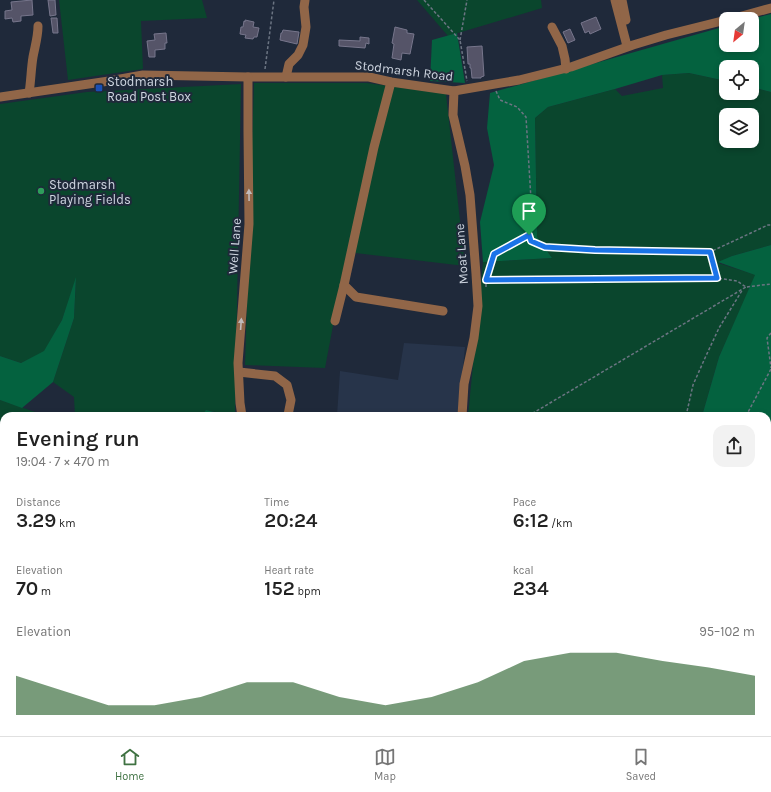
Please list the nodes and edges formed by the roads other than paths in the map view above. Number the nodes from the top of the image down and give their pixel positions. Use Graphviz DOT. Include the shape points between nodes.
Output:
graph roads {
  1 [pos="305,0"];
  2 [pos="615,0"];
  3 [pos="622,0"];
  4 [pos="771,8"];
  5 [pos="756,12"];
  6 [pos="719,22"];
  7 [pos="38,26"];
  8 [pos="552,27"];
  9 [pos="630,45"];
  10 [pos="566,69"];
  11 [pos="248,77"];
  12 [pos="286,77"];
  13 [pos="391,82"];
  14 [pos="454,91"];
  15 [pos="29,93"];
  16 [pos="0,97"];
  17 [pos="344,285"];
  18 [pos="443,311"];
  19 [pos="335,321"];
  20 [pos="239,368"];
  21 [pos="241,412"];
  22 [pos="289,412"];
  23 [pos="462,412"];
  1 -- 12 [label="street" via="306,27 303,45 289,64"];
  2 -- 9 [label="street"];
  3 -- 9 [label="street"];
  4 -- 5 [label="street"];
  6 -- 9 [label="street, Stodmarsh Road"];
  7 -- 15 [label="street"];
  8 -- 10 [label="street" via="562,46"];
  9 -- 10 [label="street, Stodmarsh Road"];
  10 -- 14 [label="street, Stodmarsh Road"];
  11 -- 12 [label="street, Stodmarsh Road"];
  11 -- 15 [label="street, Stodmarsh Road" via="143,75"];
  20 -- 11 [label="street, Well Lane, one-way" via="249,224"];
  12 -- 13 [label="street, Stodmarsh Road" via="369,77"];
  13 -- 14 [label="street, Stodmarsh Road"];
  13 -- 17 [label="street"];
  14 -- 23 [label="street, Moat Lane" via="453,115 470,195 478,306 464,384"];
  15 -- 16 [label="street, Stodmarsh Road"];
  17 -- 18 [label="street" via="356,297"];
  17 -- 19 [label="street"];
  20 -- 21 [label="street, Well Lane"];
  20 -- 22 [label="street" via="274,376 287,385 291,400"];
}
